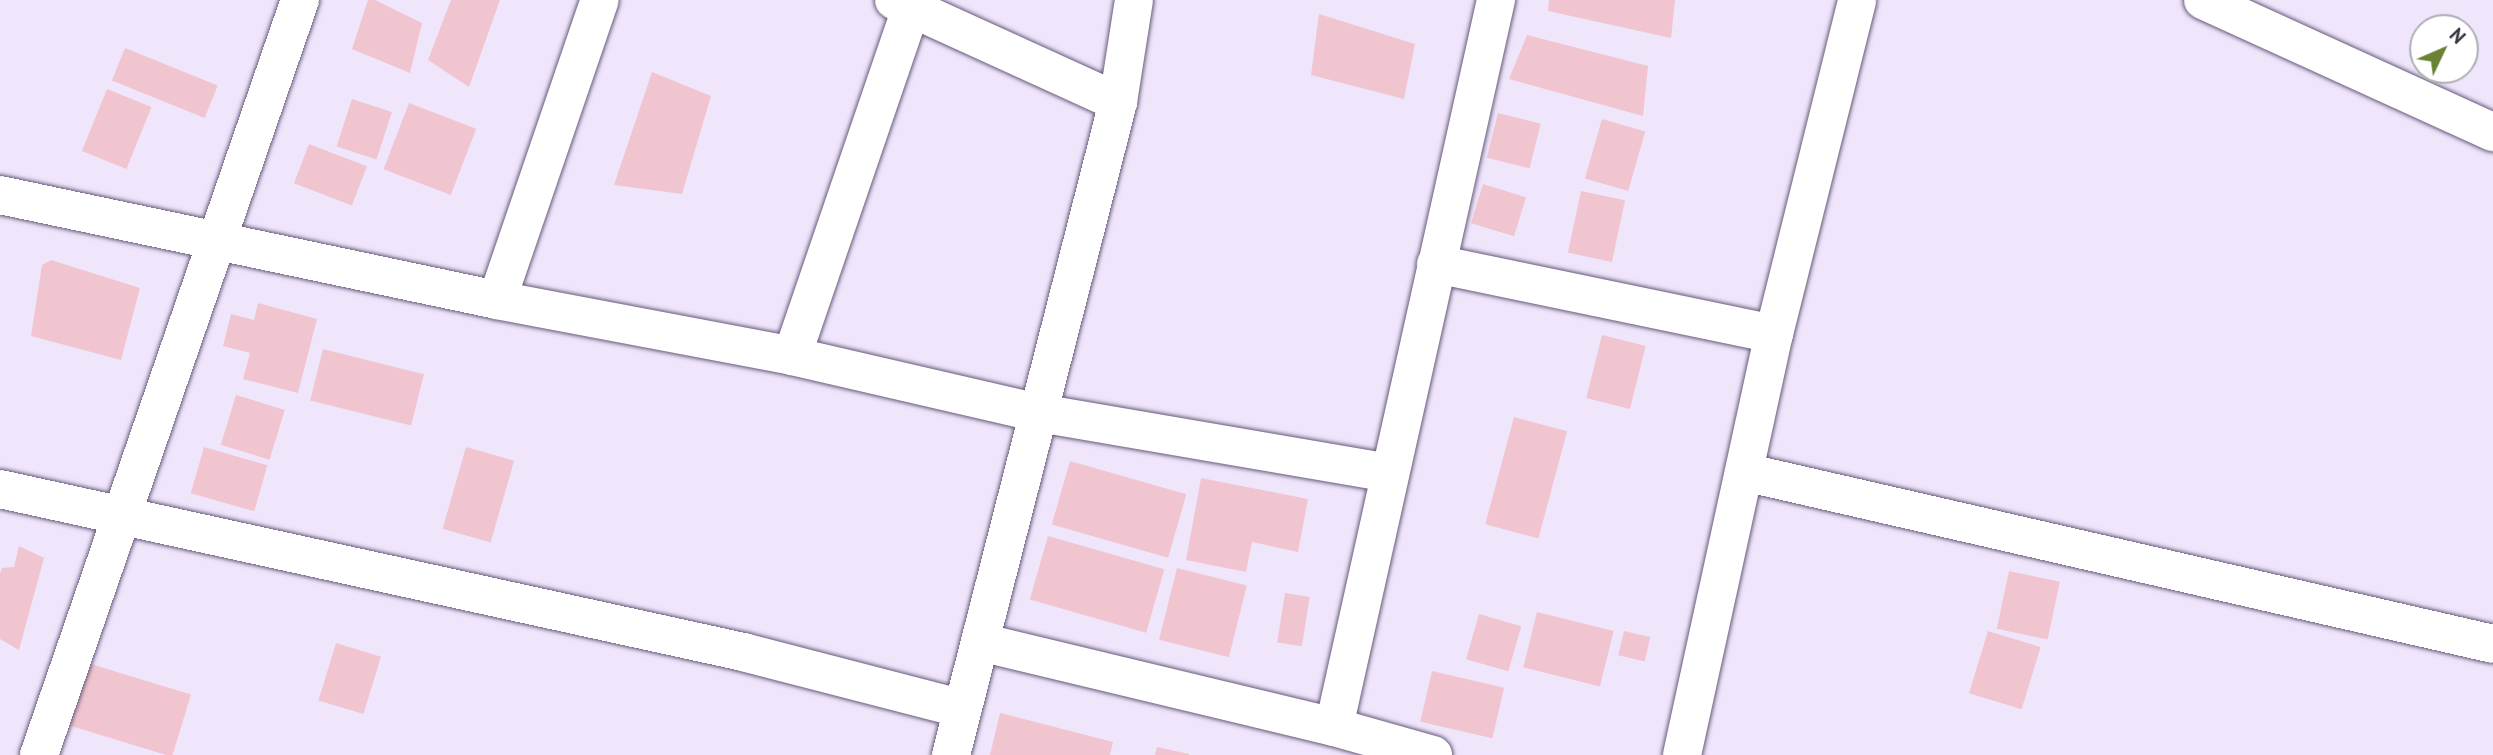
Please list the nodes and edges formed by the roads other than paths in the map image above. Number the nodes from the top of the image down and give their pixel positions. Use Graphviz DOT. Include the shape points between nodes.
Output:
graph roads {
  1 [pos="300,0"];
  2 [pos="600,0"];
  3 [pos="1133,0"];
  4 [pos="1496,0"];
  5 [pos="1857,0"];
  6 [pos="2203,0"];
  7 [pos="902,4"];
  8 [pos="1118,102"];
  9 [pos="2493,132"];
  10 [pos="0,195"];
  11 [pos="217,241"];
  12 [pos="1436,264"];
  13 [pos="497,300"];
  14 [pos="1774,334"];
  15 [pos="792,356"];
  16 [pos="1038,413"];
  17 [pos="1744,472"];
  18 [pos="1390,473"];
  19 [pos="0,489"];
  20 [pos="122,515"];
  21 [pos="980,642"];
  22 [pos="2493,644"];
  23 [pos="963,709"];
  24 [pos="1334,727"];
  25 [pos="39,755"];
  26 [pos="951,755"];
  27 [pos="1433,755"];
  28 [pos="1682,755"];
  1 -- 11 [label="street"];
  2 -- 13 [label="street"];
  3 -- 8 [label="street"];
  4 -- 12 [label="street"];
  5 -- 14 [label="street"];
  6 -- 9 [label="street"];
  7 -- 8 [label="street"];
  7 -- 15 [label="street"];
  8 -- 16 [label="street"];
  10 -- 11 [label="street"];
  11 -- 13 [label="street"];
  11 -- 20 [label="street"];
  12 -- 14 [label="street"];
  12 -- 18 [label="street"];
  13 -- 15 [label="street"];
  14 -- 17 [label="street"];
  15 -- 16 [label="street"];
  16 -- 18 [label="street"];
  16 -- 21 [label="street"];
  17 -- 22 [label="street"];
  17 -- 28 [label="street"];
  18 -- 24 [label="street"];
  19 -- 20 [label="street"];
  20 -- 23 [label="street" via="743,652"];
  20 -- 25 [label="street"];
  21 -- 23 [label="street"];
  21 -- 24 [label="street"];
  23 -- 26 [label="street"];
  24 -- 27 [label="street"];
}
